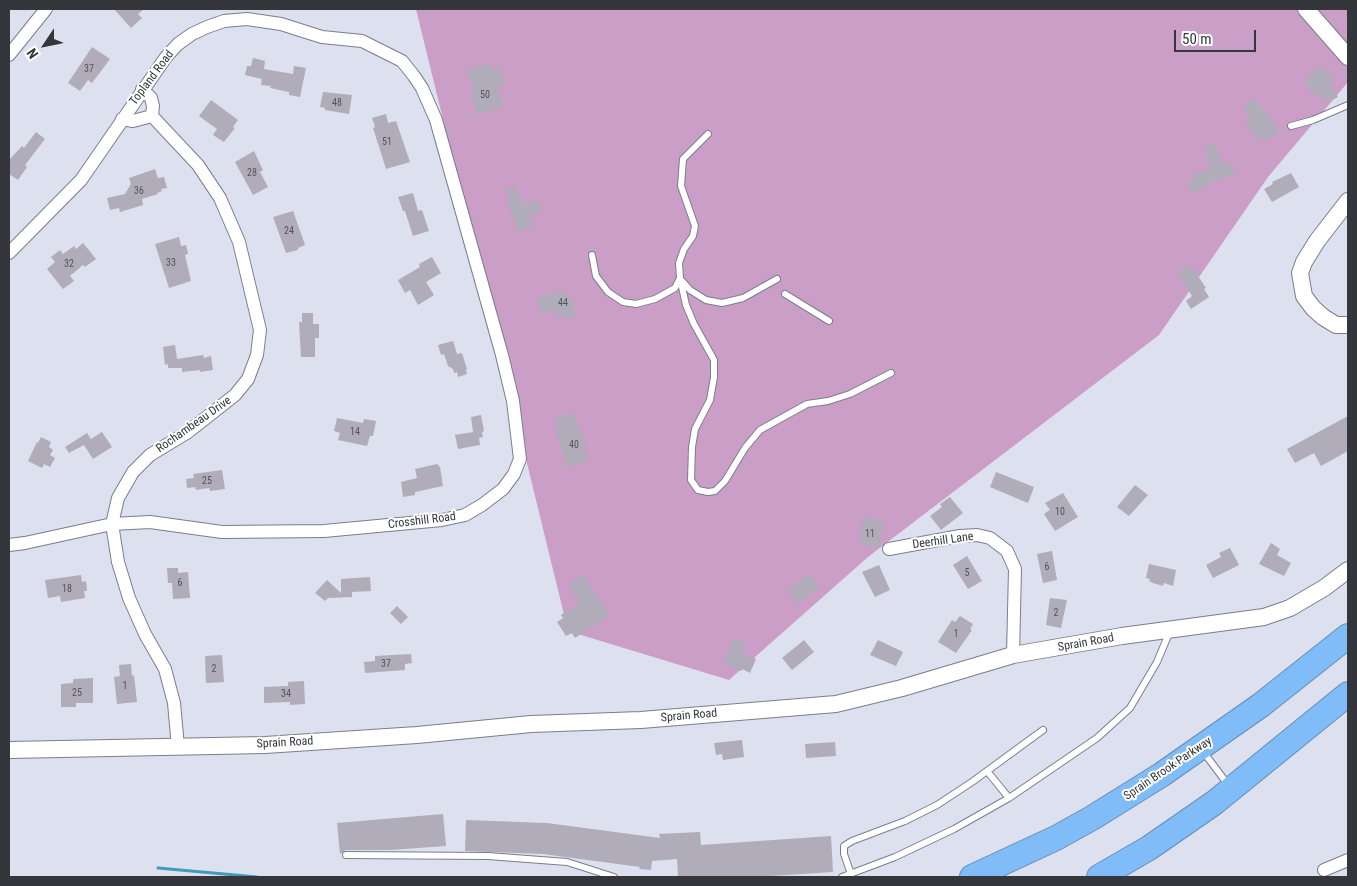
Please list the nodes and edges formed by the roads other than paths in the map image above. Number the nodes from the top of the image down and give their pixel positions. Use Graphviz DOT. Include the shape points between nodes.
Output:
graph roads {
  1 [pos="46,9"];
  2 [pos="1306,9"];
  3 [pos="9,55"];
  4 [pos="1348,57"];
  5 [pos="142,89"];
  6 [pos="1348,104"];
  7 [pos="152,116"];
  8 [pos="122,119"];
  9 [pos="1291,126"];
  10 [pos="708,134"];
  11 [pos="444,146"];
  12 [pos="1348,201"];
  13 [pos="9,253"];
  14 [pos="592,255"];
  15 [pos="680,278"];
  16 [pos="777,279"];
  17 [pos="785,294"];
  18 [pos="828,321"];
  19 [pos="1348,325"];
  20 [pos="891,373"];
  21 [pos="112,524"];
  22 [pos="9,545"];
  23 [pos="889,549"];
  24 [pos="1348,570"];
  25 [pos="1171,630"];
  26 [pos="1348,636"];
  27 [pos="1013,655"];
  28 [pos="1348,694"];
  29 [pos="1043,730"];
  30 [pos="178,747"];
  31 [pos="1201,748"];
  32 [pos="9,750"];
  33 [pos="988,771"];
  34 [pos="1231,790"];
  35 [pos="1009,798"];
  36 [pos="346,855"];
  37 [pos="1348,860"];
  38 [pos="1324,870"];
  39 [pos="851,874"];
  40 [pos="614,877"];
  41 [pos="842,877"];
  42 [pos="972,877"];
  43 [pos="1099,877"];
  1 -- 3 [label="street"];
  2 -- 4 [label="street"];
  5 -- 7 [label="street" via="151,98"];
  5 -- 8 [label="street, Topland Road"];
  5 -- 11 [label="street, Topland Road" via="178,44 207,26 247,19 281,24 322,37 362,41 402,62 422,88"];
  6 -- 9 [label="lane"];
  7 -- 8 [label="street" via="133,121"];
  7 -- 21 [label="street, Rochambeau Drive" via="198,164 220,198 239,242 260,330 257,356 248,379 235,395 188,432 150,455 133,472 118,498"];
  8 -- 13 [label="street, Topland Road" via="82,180"];
  10 -- 15 [label="lane" via="683,159 682,164 681,186 695,226 679,263"];
  11 -- 21 [label="street, Crosshill Road" via="513,401 520,459 503,489 465,516 324,531 222,532 150,522"];
  12 -- 19 [label="street" via="1317,240 1300,273 1304,296 1313,308 1336,325"];
  14 -- 15 [label="lane" via="596,276 608,292 623,302 636,304 655,299 675,288"];
  15 -- 16 [label="lane" via="690,290 706,300 722,303 743,298"];
  15 -- 20 [label="lane" via="686,305 714,360 710,400 698,420 692,447 691,480 698,490 715,491 760,430 808,404 850,394"];
  17 -- 18 [label="lane"];
  21 -- 22 [label="street, Crosshill Road"];
  21 -- 30 [label="street, Rochambeau Drive" via="118,562 129,598 165,669 174,704"];
  23 -- 27 [label="street, Deerhill Lane" via="977,535 990,538 1007,551 1015,569"];
  24 -- 25 [label="street, Sprain Road" via="1290,608 1264,617"];
  25 -- 27 [label="street, Sprain Road"];
  25 -- 35 [label="lane" via="1130,708 1097,738"];
  26 -- 31 [label="highway, Sprain Brook Parkway"];
  27 -- 30 [label="street, Sprain Road" via="836,704 264,745"];
  28 -- 34 [label="highway"];
  29 -- 33 [label="lane"];
  30 -- 32 [label="street, Sprain Road"];
  31 -- 34 [label="lane"];
  31 -- 42 [label="highway, Sprain Brook Parkway" via="1092,818"];
  33 -- 35 [label="lane"];
  33 -- 39 [label="lane" via="937,805 844,846"];
  34 -- 43 [label="highway" via="1182,826"];
  35 -- 39 [label="lane" via="954,829"];
  36 -- 40 [label="lane" via="488,856 567,862"];
  37 -- 38 [label="street"];
  39 -- 41 [label="lane"];
}
